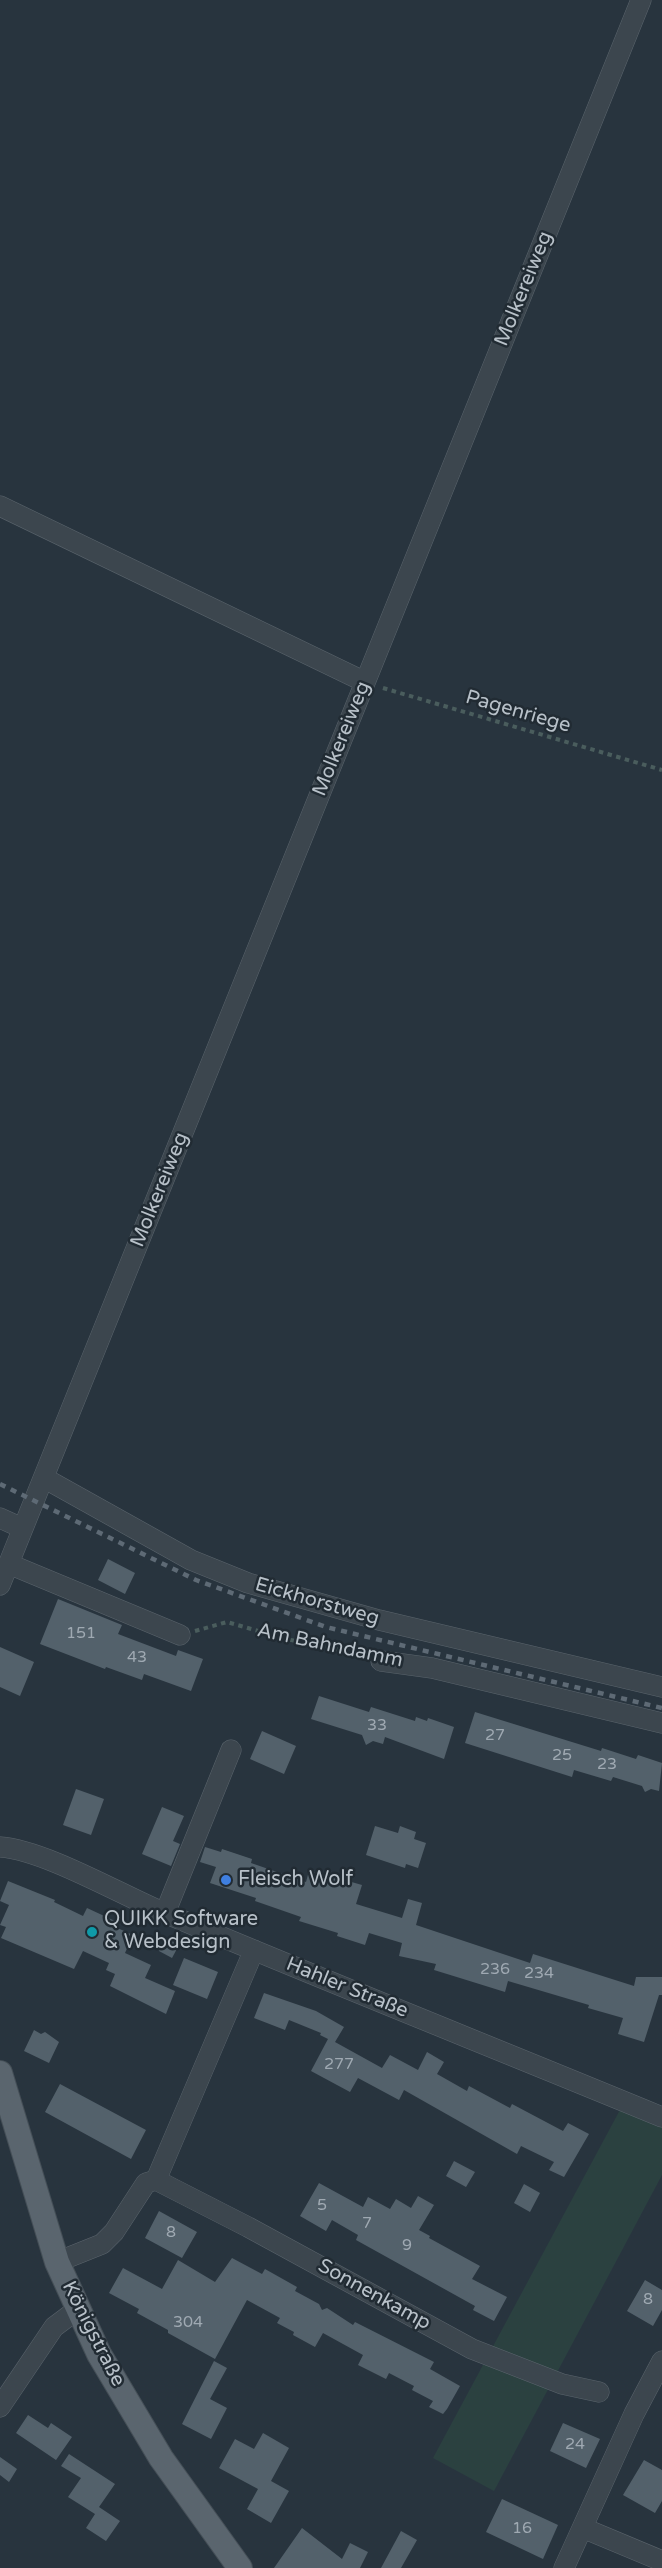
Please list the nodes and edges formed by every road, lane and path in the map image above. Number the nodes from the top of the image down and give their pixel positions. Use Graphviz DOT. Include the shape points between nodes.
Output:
graph roads {
  1 [pos="640,0"];
  2 [pos="0,506"];
  3 [pos="365,682"];
  4 [pos="662,770"];
  5 [pos="44,1478"];
  6 [pos="0,1518"];
  7 [pos="22,1528"];
  8 [pos="9,1564"];
  9 [pos="0,1585"];
  10 [pos="180,1635"];
  11 [pos="381,1661"];
  12 [pos="662,1687"];
  13 [pos="662,1723"];
  14 [pos="231,1750"];
  15 [pos="0,1847"];
  16 [pos="165,1913"];
  17 [pos="254,1950"];
  18 [pos="0,2073"];
  19 [pos="662,2116"];
  20 [pos="156,2180"];
  21 [pos="57,2262"];
  22 [pos="78,2309"];
  23 [pos="662,2361"];
  24 [pos="599,2392"];
  25 [pos="0,2406"];
  26 [pos="583,2528"];
  27 [pos="662,2561"];
  28 [pos="240,2568"];
  29 [pos="564,2568"];
  1 -- 3 [label="street, Molkereiweg"];
  2 -- 3 [label="street"];
  3 -- 4 [label="path, Pagenriege"];
  3 -- 5 [label="street, Molkereiweg"];
  5 -- 7 [label="street"];
  5 -- 12 [label="street, Eickhorstweg" via="191,1560 248,1583 379,1620"];
  6 -- 7 [label="street"];
  7 -- 8 [label="street"];
  8 -- 9 [label="street"];
  8 -- 10 [label="street"];
  10 -- 11 [label="path, Am Bahndamm" via="227,1622"];
  11 -- 13 [label="street, Am Bahndamm" via="432,1668"];
  14 -- 16 [label="street"];
  15 -- 16 [label="street, Hahler Straße" via="53,1862"];
  16 -- 17 [label="street, Hahler Straße"];
  17 -- 19 [label="street, Hahler Straße"];
  17 -- 20 [label="street"];
  18 -- 21 [label="main road, Königstraße"];
  20 -- 21 [label="street" via="146,2183 102,2244"];
  20 -- 24 [label="street, Sonnenkamp" via="472,2349 562,2384"];
  21 -- 22 [label="main road, Königstraße"];
  22 -- 25 [label="street" via="54,2327"];
  22 -- 28 [label="main road, Königstraße" via="99,2354 161,2458"];
  23 -- 26 [label="street"];
  26 -- 27 [label="street"];
  26 -- 29 [label="street"];
}
